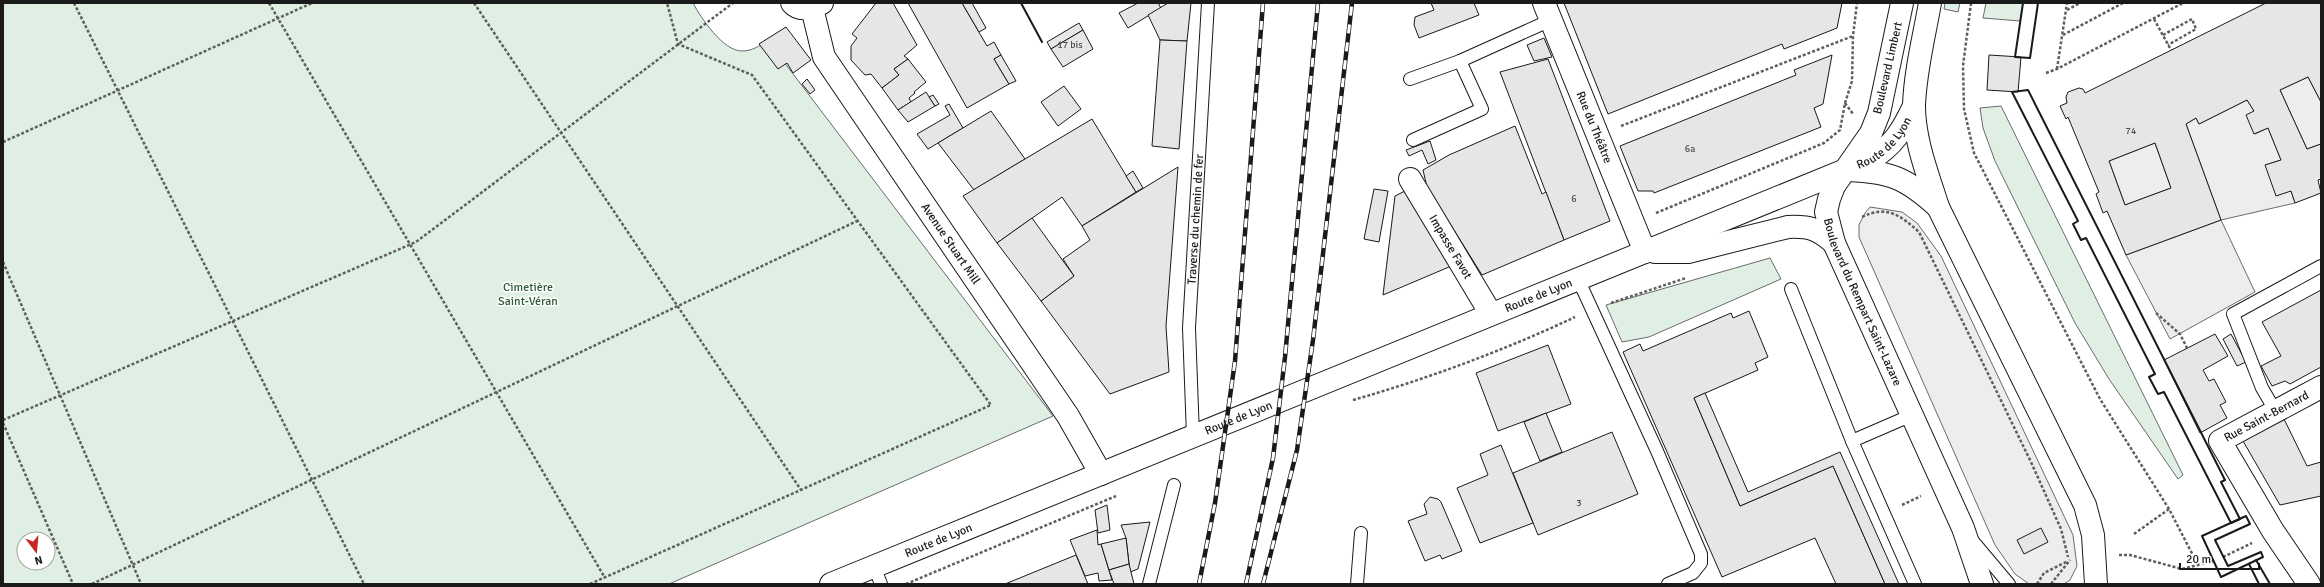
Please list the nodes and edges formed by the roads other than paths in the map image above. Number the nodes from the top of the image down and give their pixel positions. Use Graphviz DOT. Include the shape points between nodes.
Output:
graph roads {
  1 [pos="1208,3"];
  2 [pos="1902,3"];
  3 [pos="1930,3"];
  4 [pos="808,5"];
  5 [pos="1548,11"];
  6 [pos="1460,61"];
  7 [pos="1410,79"];
  8 [pos="1914,106"];
  9 [pos="1871,133"];
  10 [pos="1413,140"];
  11 [pos="1845,170"];
  12 [pos="1410,179"];
  13 [pos="1938,207"];
  14 [pos="1834,243"];
  15 [pos="1645,252"];
  16 [pos="2321,266"];
  17 [pos="1578,279"];
  18 [pos="1791,288"];
  19 [pos="1491,314"];
  20 [pos="2321,387"];
  21 [pos="2276,412"];
  22 [pos="1912,415"];
  23 [pos="1193,436"];
  24 [pos="1852,442"];
  25 [pos="1101,474"];
  26 [pos="1174,486"];
  27 [pos="1963,528"];
  28 [pos="1361,532"];
  29 [pos="1972,554"];
  30 [pos="877,575"];
  31 [pos="2096,583"];
  32 [pos="831,584"];
  33 [pos="1149,584"];
  34 [pos="1358,584"];
  35 [pos="1668,584"];
  36 [pos="1915,584"];
  37 [pos="1982,584"];
  38 [pos="1991,584"];
  39 [pos="2009,584"];
  40 [pos="2310,584"];
  1 -- 23 [label="lane, Traverse du chemin de fer" via="1189,328"];
  2 -- 9 [label="main road, Boulevard Limbert" via="1884,94"];
  3 -- 8 [label="main road"];
  4 -- 25 [label="main road, Avenue Stuart Mill" via="824,57 1068,416"];
  5 -- 6 [label="lane"];
  5 -- 15 [label="main road, Rue du Théâtre"];
  6 -- 7 [label="lane"];
  6 -- 10 [label="lane" via="1482,109"];
  8 -- 11 [label="main road, Route de Lyon" via="1902,132 1888,149"];
  8 -- 13 [label="main road" via="1917,133"];
  9 -- 11 [label="main road, Route de Lyon"];
  11 -- 13 [label="main road" via="1901,178"];
  11 -- 14 [label="main road, Boulevard du Rempart Saint-Lazare" via="1834,186 1826,212"];
  11 -- 15 [label="main road, Route de Lyon"];
  12 -- 19 [label="main road, Impasse Favot"];
  13 -- 31 [label="main road" via="2085,505 2093,535"];
  14 -- 15 [label="main road, Route de Lyon" via="1821,232 1805,226 1794,226 1765,231 1688,252"];
  14 -- 22 [label="main road, Boulevard du Rempart Saint-Lazare"];
  15 -- 17 [label="main road, Route de Lyon"];
  16 -- 21 [label="lane" via="2233,314 2262,388"];
  17 -- 19 [label="main road, Route de Lyon"];
  17 -- 35 [label="lane" via="1701,554 1701,563 1693,573"];
  18 -- 24 [label="lane"];
  19 -- 23 [label="main road, Route de Lyon"];
  20 -- 21 [label="main road, Rue Saint-Bernard"];
  21 -- 40 [label="main road, Rue Saint-Bernard" via="2220,440 2274,532"];
  22 -- 24 [label="lane"];
  22 -- 27 [label="main road, Boulevard du Rempart Saint-Lazare"];
  23 -- 25 [label="main road, Route de Lyon"];
  24 -- 36 [label="lane"];
  25 -- 30 [label="main road, Route de Lyon"];
  26 -- 33 [label="lane"];
  27 -- 29 [label="main road, Boulevard du Rempart Saint-Lazare"];
  27 -- 39 [label="lane, Boulevard du Rempart Saint-Lazare"];
  28 -- 34 [label="lane"];
  29 -- 37 [label="main road, Boulevard du Rempart Saint-Lazare"];
  29 -- 38 [label="main road, Boulevard du Rempart Saint-Lazare"];
  30 -- 32 [label="main road, Route de Lyon"];
}
